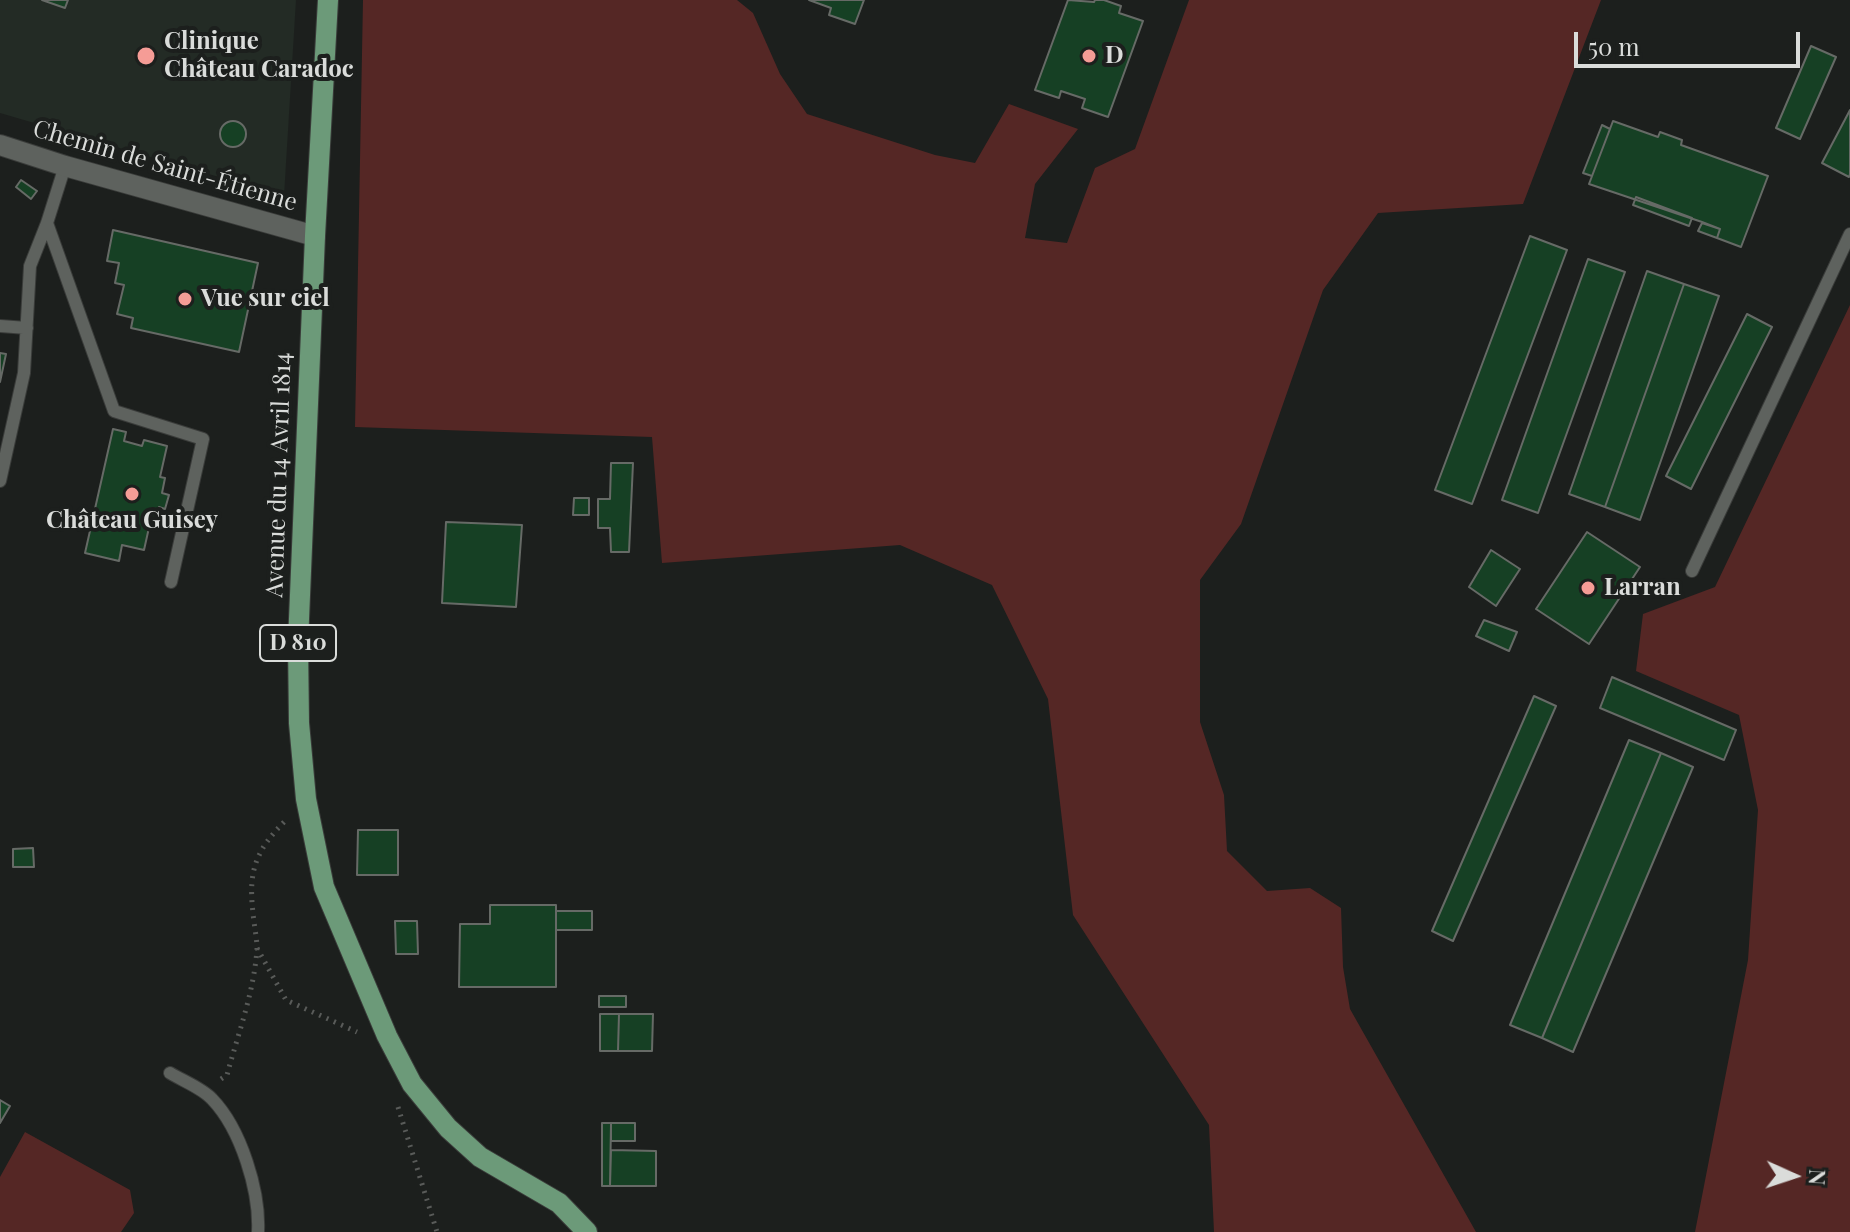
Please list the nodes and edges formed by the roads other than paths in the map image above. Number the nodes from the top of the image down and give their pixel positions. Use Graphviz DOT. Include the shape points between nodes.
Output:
graph roads {
  1 [pos="328,0"];
  2 [pos="0,145"];
  3 [pos="65,166"];
  4 [pos="47,223"];
  5 [pos="1850,234"];
  6 [pos="315,236"];
  7 [pos="0,326"];
  8 [pos="27,328"];
  9 [pos="1,476"];
  10 [pos="1692,571"];
  11 [pos="171,582"];
  12 [pos="170,1073"];
  13 [pos="258,1232"];
  14 [pos="587,1232"];
  1 -- 6 [label="main road, Avenue du 14 Avril 1814 / D 810"];
  2 -- 3 [label="street, Chemin de Saint-Étienne"];
  3 -- 4 [label="lane"];
  3 -- 6 [label="street, Chemin de Saint-Étienne"];
  4 -- 8 [label="lane" via="30,266"];
  4 -- 11 [label="lane" via="114,411 203,439"];
  5 -- 10 [label="lane"];
  6 -- 14 [label="main road, Avenue du 14 Avril 1814 / D 810" via="299,723 306,799 324,887 412,1084 480,1157 559,1203"];
  7 -- 8 [label="lane"];
  8 -- 9 [label="lane" via="24,373"];
  12 -- 13 [label="lane" via="211,1098 232,1129 248,1164"];
}
